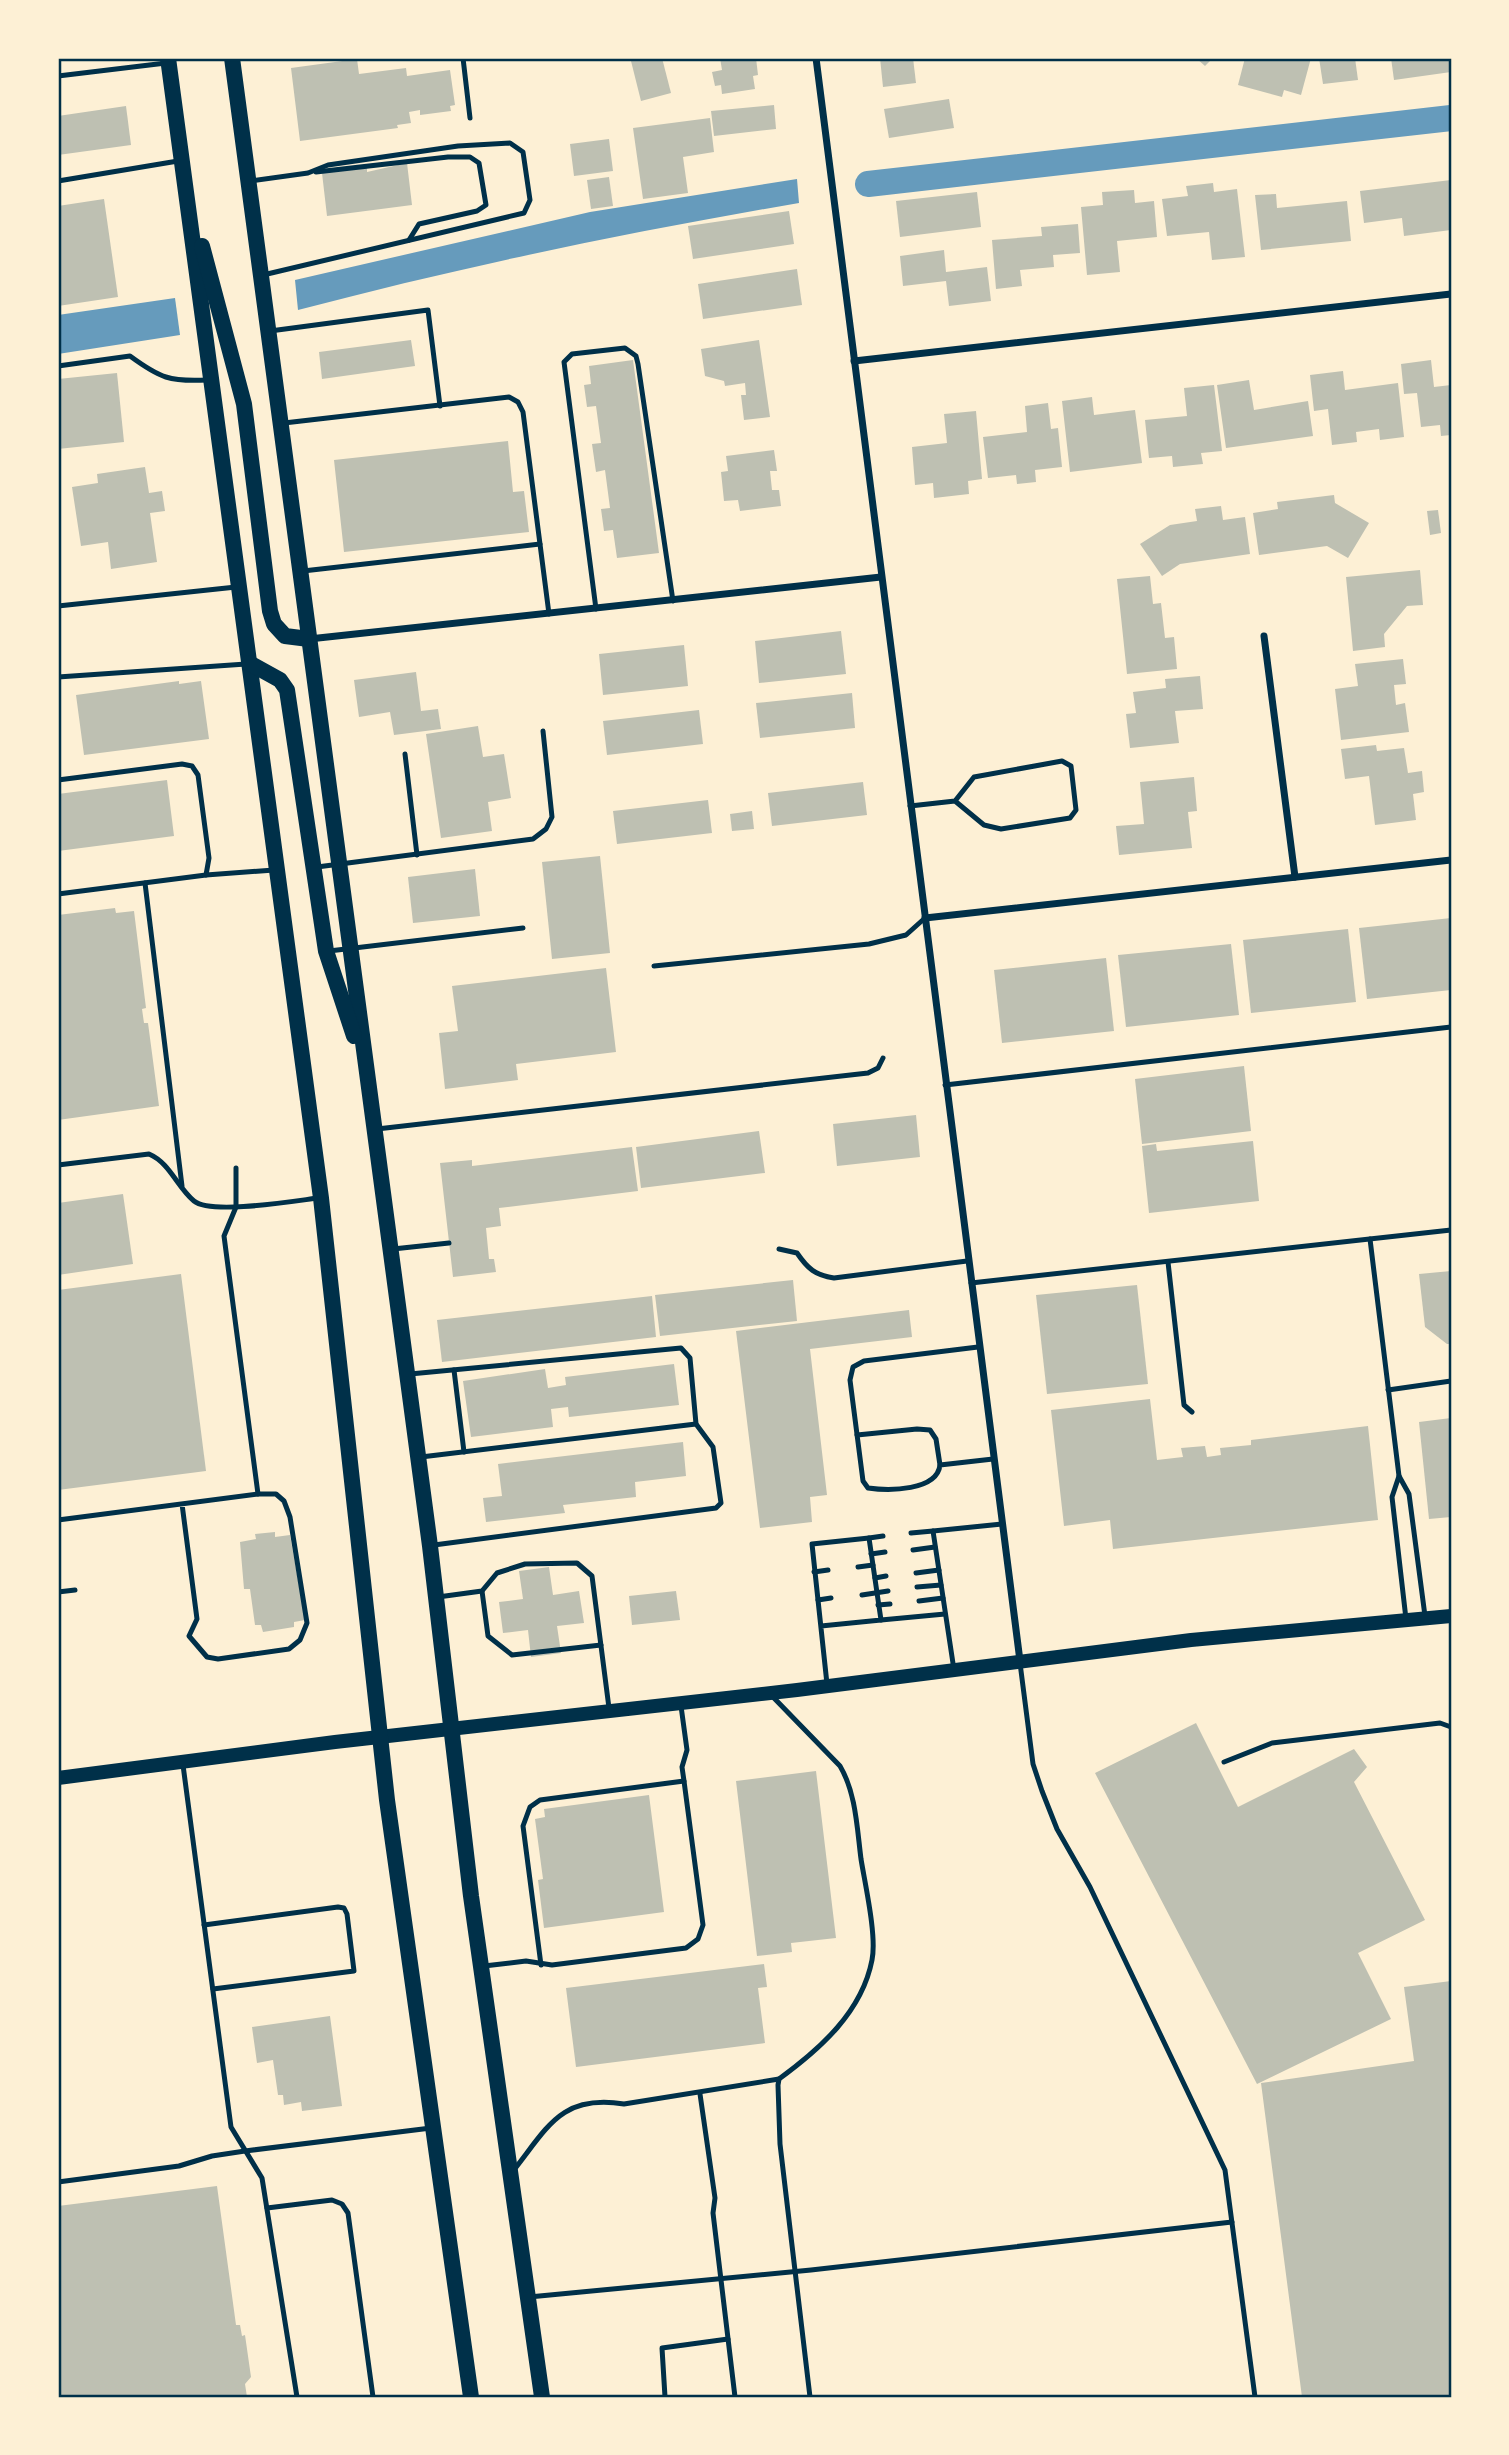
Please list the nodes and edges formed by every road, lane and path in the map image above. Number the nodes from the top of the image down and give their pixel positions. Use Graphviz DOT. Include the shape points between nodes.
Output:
graph roads {
  1 [pos="232,58"];
  2 [pos="463,58"];
  3 [pos="816,58"];
  4 [pos="168,60"];
  5 [pos="58,76"];
  6 [pos="470,118"];
  7 [pos="182,160"];
  8 [pos="306,174"];
  9 [pos="184,180"];
  10 [pos="58,181"];
  11 [pos="247,182"];
  12 [pos="409,240"];
  13 [pos="260,276"];
  14 [pos="1451,294"];
  15 [pos="270,331"];
  16 [pos="855,361"];
  17 [pos="58,366"];
  18 [pos="211,380"];
  19 [pos="440,406"];
  20 [pos="280,424"];
  21 [pos="540,544"];
  22 [pos="300,571"];
  23 [pos="881,577"];
  24 [pos="239,587"];
  25 [pos="673,601"];
  26 [pos="58,607"];
  27 [pos="596,610"];
  28 [pos="549,614"];
  29 [pos="1264,636"];
  30 [pos="309,639"];
  31 [pos="249,663"];
  32 [pos="58,677"];
  33 [pos="543,731"];
  34 [pos="405,754"];
  35 [pos="58,780"];
  36 [pos="955,801"];
  37 [pos="910,806"];
  38 [pos="417,855"];
  39 [pos="1451,860"];
  40 [pos="338,863"];
  41 [pos="314,867"];
  42 [pos="277,870"];
  43 [pos="206,875"];
  44 [pos="1295,877"];
  45 [pos="145,883"];
  46 [pos="58,894"];
  47 [pos="925,918"];
  48 [pos="523,928"];
  49 [pos="350,948"];
  50 [pos="326,951"];
  51 [pos="653,966"];
  52 [pos="1451,1027"];
  53 [pos="883,1058"];
  54 [pos="366,1072"];
  55 [pos="945,1085"];
  56 [pos="374,1129"];
  57 [pos="58,1165"];
  58 [pos="236,1168"];
  59 [pos="182,1186"];
  60 [pos="321,1198"];
  61 [pos="236,1207"];
  62 [pos="1451,1230"];
  63 [pos="1370,1239"];
  64 [pos="449,1242"];
  65 [pos="390,1249"];
  66 [pos="779,1249"];
  67 [pos="967,1261"];
  68 [pos="1168,1262"];
  69 [pos="970,1283"];
  70 [pos="978,1347"];
  71 [pos="454,1370"];
  72 [pos="407,1374"];
  73 [pos="1451,1381"];
  74 [pos="1388,1390"];
  75 [pos="1192,1412"];
  76 [pos="696,1424"];
  77 [pos="856,1435"];
  78 [pos="464,1452"];
  79 [pos="418,1457"];
  80 [pos="993,1459"];
  81 [pos="940,1465"];
  82 [pos="1399,1476"];
  83 [pos="258,1494"];
  84 [pos="182,1504"];
  85 [pos="58,1520"];
  86 [pos="1002,1524"];
  87 [pos="933,1531"];
  88 [pos="911,1533"];
  89 [pos="883,1536"];
  90 [pos="869,1538"];
  91 [pos="430,1546"];
  92 [pos="935,1547"];
  93 [pos="913,1549"];
  94 [pos="885,1552"];
  95 [pos="871,1554"];
  96 [pos="873,1565"];
  97 [pos="858,1567"];
  98 [pos="828,1570"];
  99 [pos="939,1570"];
  100 [pos="814,1572"];
  101 [pos="916,1573"];
  102 [pos="886,1576"];
  103 [pos="875,1578"];
  104 [pos="941,1584"];
  105 [pos="918,1587"];
  106 [pos="75,1590"];
  107 [pos="482,1591"];
  108 [pos="888,1591"];
  109 [pos="58,1592"];
  110 [pos="877,1592"];
  111 [pos="862,1595"];
  112 [pos="435,1598"];
  113 [pos="831,1598"];
  114 [pos="943,1598"];
  115 [pos="818,1600"];
  116 [pos="919,1601"];
  117 [pos="890,1604"];
  118 [pos="878,1605"];
  119 [pos="945,1614"];
  120 [pos="1451,1616"];
  121 [pos="1425,1619"];
  122 [pos="881,1620"];
  123 [pos="1406,1620"];
  124 [pos="821,1626"];
  125 [pos="601,1645"];
  126 [pos="1020,1662"];
  127 [pos="954,1671"];
  128 [pos="827,1687"];
  129 [pos="770,1693"];
  130 [pos="681,1703"];
  131 [pos="609,1711"];
  132 [pos="1451,1727"];
  133 [pos="451,1729"];
  134 [pos="380,1737"];
  135 [pos="182,1762"];
  136 [pos="1224,1762"];
  137 [pos="58,1778"];
  138 [pos="684,1781"];
  139 [pos="204,1925"];
  140 [pos="541,1965"];
  141 [pos="481,1966"];
  142 [pos="213,1989"];
  143 [pos="779,2079"];
  144 [pos="700,2094"];
  145 [pos="431,2128"];
  146 [pos="245,2151"];
  147 [pos="510,2174"];
  148 [pos="58,2182"];
  149 [pos="267,2208"];
  150 [pos="1232,2222"];
  151 [pos="795,2271"];
  152 [pos="721,2277"];
  153 [pos="529,2297"];
  154 [pos="728,2339"];
  155 [pos="297,2397"];
  156 [pos="373,2397"];
  157 [pos="471,2397"];
  158 [pos="542,2397"];
  159 [pos="665,2397"];
  160 [pos="735,2397"];
  161 [pos="810,2397"];
  162 [pos="1255,2397"];
  1 -- 11 [label="main road"];
  2 -- 6 [label="lane"];
  3 -- 16 [label="street"];
  4 -- 5 [label="lane"];
  4 -- 7 [label="main road"];
  7 -- 9 [label="main road"];
  7 -- 10 [label="lane"];
  8 -- 11 [label="lane"];
  8 -- 12 [label="lane" via="448,157 470,157 480,163 486,205 419,224"];
  8 -- 12 [label="lane" via="328,165 458,146 510,143 523,152 530,200 524,213"];
  9 -- 18 [label="main road"];
  9 -- 30 [label="main road" via="244,404 270,611 285,636"];
  11 -- 13 [label="main road"];
  12 -- 13 [label="lane"];
  13 -- 15 [label="main road"];
  14 -- 16 [label="street"];
  15 -- 19 [label="lane" via="428,310"];
  15 -- 20 [label="main road"];
  16 -- 23 [label="street"];
  17 -- 18 [label="lane" via="130,356 175,382"];
  18 -- 24 [label="main road"];
  19 -- 20 [label="lane"];
  19 -- 21 [label="lane" via="509,397 518,402"];
  20 -- 22 [label="main road"];
  21 -- 22 [label="lane"];
  21 -- 28 [label="lane"];
  22 -- 30 [label="main road"];
  23 -- 25 [label="street"];
  23 -- 37 [label="street"];
  24 -- 26 [label="lane"];
  24 -- 31 [label="main road"];
  25 -- 27 [label="street"];
  25 -- 27 [label="lane" via="638,364 625,348 572,355 564,362"];
  27 -- 28 [label="street"];
  28 -- 30 [label="street"];
  29 -- 44 [label="street"];
  30 -- 40 [label="main road"];
  31 -- 32 [label="lane"];
  31 -- 41 [label="main road" via="280,680 286,690"];
  31 -- 42 [label="main road"];
  33 -- 38 [label="lane" via="552,817 546,830 519,843"];
  34 -- 38 [label="lane"];
  35 -- 43 [label="lane" via="192,766 198,775 209,858"];
  36 -- 36 [label="lane" via="984,825 1001,829 1070,818 1076,810 1071,766 1062,761 974,777"];
  36 -- 37 [label="lane"];
  37 -- 47 [label="street"];
  38 -- 40 [label="lane"];
  39 -- 44 [label="street"];
  40 -- 41 [label="lane"];
  40 -- 49 [label="main road"];
  41 -- 50 [label="main road"];
  42 -- 43 [label="lane"];
  42 -- 60 [label="main road"];
  43 -- 45 [label="lane"];
  44 -- 47 [label="street"];
  45 -- 46 [label="lane"];
  45 -- 59 [label="lane"];
  47 -- 51 [label="lane" via="906,935 869,944"];
  47 -- 55 [label="street"];
  48 -- 49 [label="lane"];
  49 -- 50 [label="lane"];
  49 -- 54 [label="main road"];
  50 -- 54 [label="main road"];
  52 -- 55 [label="lane"];
  53 -- 56 [label="lane" via="869,1073"];
  54 -- 56 [label="main road"];
  55 -- 67 [label="street"];
  56 -- 65 [label="main road"];
  57 -- 59 [label="lane" via="149,1154"];
  58 -- 61 [label="lane"];
  59 -- 61 [label="lane" via="194,1202"];
  60 -- 61 [label="lane"];
  60 -- 134 [label="main road"];
  61 -- 83 [label="lane" via="224,1236"];
  62 -- 63 [label="lane"];
  63 -- 68 [label="lane"];
  63 -- 74 [label="lane"];
  64 -- 65 [label="lane"];
  65 -- 72 [label="main road"];
  66 -- 67 [label="lane" via="797,1253 819,1276 834,1278"];
  67 -- 69 [label="street"];
  68 -- 69 [label="lane"];
  68 -- 75 [label="lane" via="1185,1405"];
  69 -- 70 [label="street"];
  70 -- 77 [label="lane" via="864,1361 853,1367 850,1380"];
  70 -- 80 [label="street"];
  71 -- 72 [label="lane"];
  71 -- 76 [label="lane" via="681,1348 690,1358"];
  71 -- 78 [label="lane"];
  72 -- 79 [label="main road"];
  73 -- 74 [label="lane"];
  74 -- 82 [label="lane"];
  76 -- 78 [label="lane"];
  76 -- 91 [label="lane" via="713,1447 721,1503 716,1508"];
  77 -- 81 [label="lane" via="930,1430"];
  77 -- 81 [label="lane" via="868,1488 933,1481"];
  78 -- 79 [label="lane"];
  79 -- 91 [label="main road"];
  80 -- 81 [label="lane"];
  80 -- 86 [label="street"];
  82 -- 121 [label="lane" via="1409,1494"];
  82 -- 123 [label="lane" via="1392,1497"];
  83 -- 84 [label="lane"];
  83 -- 84 [label="lane" via="276,1494 284,1501 307,1623 300,1640 289,1650 218,1660 207,1657 189,1636 197,1619"];
  84 -- 85 [label="lane"];
  86 -- 87 [label="lane"];
  86 -- 126 [label="street"];
  87 -- 88 [label="lane"];
  87 -- 92 [label="lane"];
  89 -- 90 [label="lane"];
  90 -- 95 [label="lane"];
  90 -- 100 [label="lane" via="812,1544"];
  91 -- 112 [label="main road"];
  92 -- 93 [label="lane"];
  92 -- 99 [label="lane"];
  94 -- 95 [label="lane"];
  95 -- 96 [label="lane"];
  96 -- 97 [label="lane"];
  96 -- 103 [label="lane"];
  98 -- 100 [label="lane"];
  99 -- 101 [label="lane"];
  99 -- 104 [label="lane"];
  100 -- 115 [label="lane"];
  102 -- 103 [label="lane"];
  103 -- 110 [label="lane"];
  104 -- 105 [label="lane"];
  104 -- 114 [label="lane"];
  106 -- 109 [label="lane"];
  107 -- 112 [label="lane"];
  107 -- 125 [label="lane" via="488,1636 512,1655"];
  107 -- 125 [label="lane" via="497,1573 525,1564 577,1563 592,1576"];
  108 -- 110 [label="lane"];
  110 -- 111 [label="lane"];
  110 -- 118 [label="lane"];
  112 -- 133 [label="main road"];
  113 -- 115 [label="lane"];
  114 -- 116 [label="lane"];
  114 -- 119 [label="lane"];
  115 -- 124 [label="lane"];
  117 -- 118 [label="lane"];
  118 -- 122 [label="lane"];
  119 -- 122 [label="lane"];
  119 -- 127 [label="lane"];
  120 -- 121 [label="main road"];
  121 -- 123 [label="main road"];
  122 -- 124 [label="lane"];
  123 -- 126 [label="main road"];
  124 -- 128 [label="lane"];
  125 -- 131 [label="lane"];
  126 -- 127 [label="main road"];
  126 -- 150 [label="lane" via="1033,1764 1041,1791 1216,2149 1225,2170"];
  127 -- 128 [label="main road"];
  128 -- 129 [label="main road"];
  129 -- 130 [label="main road"];
  129 -- 143 [label="lane" via="847,1777 873,1958 855,2000 831,2037"];
  130 -- 131 [label="main road"];
  130 -- 138 [label="lane" via="687,1750"];
  131 -- 133 [label="main road"];
  132 -- 136 [label="lane" via="1440,1723 1272,1743"];
  133 -- 134 [label="main road"];
  133 -- 141 [label="main road"];
  134 -- 135 [label="main road"];
  134 -- 145 [label="main road"];
  135 -- 137 [label="main road"];
  135 -- 139 [label="lane"];
  138 -- 140 [label="lane" via="540,1800 530,1807 523,1826"];
  138 -- 140 [label="lane" via="703,1925 698,1939 686,1948"];
  139 -- 142 [label="lane"];
  139 -- 142 [label="lane" via="338,1907 347,1914 354,1971"];
  140 -- 141 [label="lane" via="526,1961"];
  141 -- 147 [label="main road"];
  142 -- 146 [label="lane" via="231,2127"];
  143 -- 144 [label="lane"];
  143 -- 151 [label="lane" via="780,2144"];
  144 -- 147 [label="lane" via="624,2104 588,2102 565,2111"];
  144 -- 152 [label="lane"];
  145 -- 146 [label="lane"];
  145 -- 157 [label="main road"];
  146 -- 148 [label="lane" via="179,2166"];
  146 -- 149 [label="lane" via="262,2178"];
  147 -- 153 [label="main road"];
  149 -- 155 [label="lane"];
  149 -- 156 [label="lane" via="332,2200 348,2213"];
  150 -- 151 [label="lane"];
  150 -- 162 [label="lane"];
  151 -- 152 [label="lane"];
  151 -- 161 [label="lane"];
  152 -- 153 [label="lane"];
  152 -- 154 [label="lane"];
  153 -- 158 [label="main road"];
  154 -- 159 [label="lane" via="662,2348"];
  154 -- 160 [label="lane"];
}
